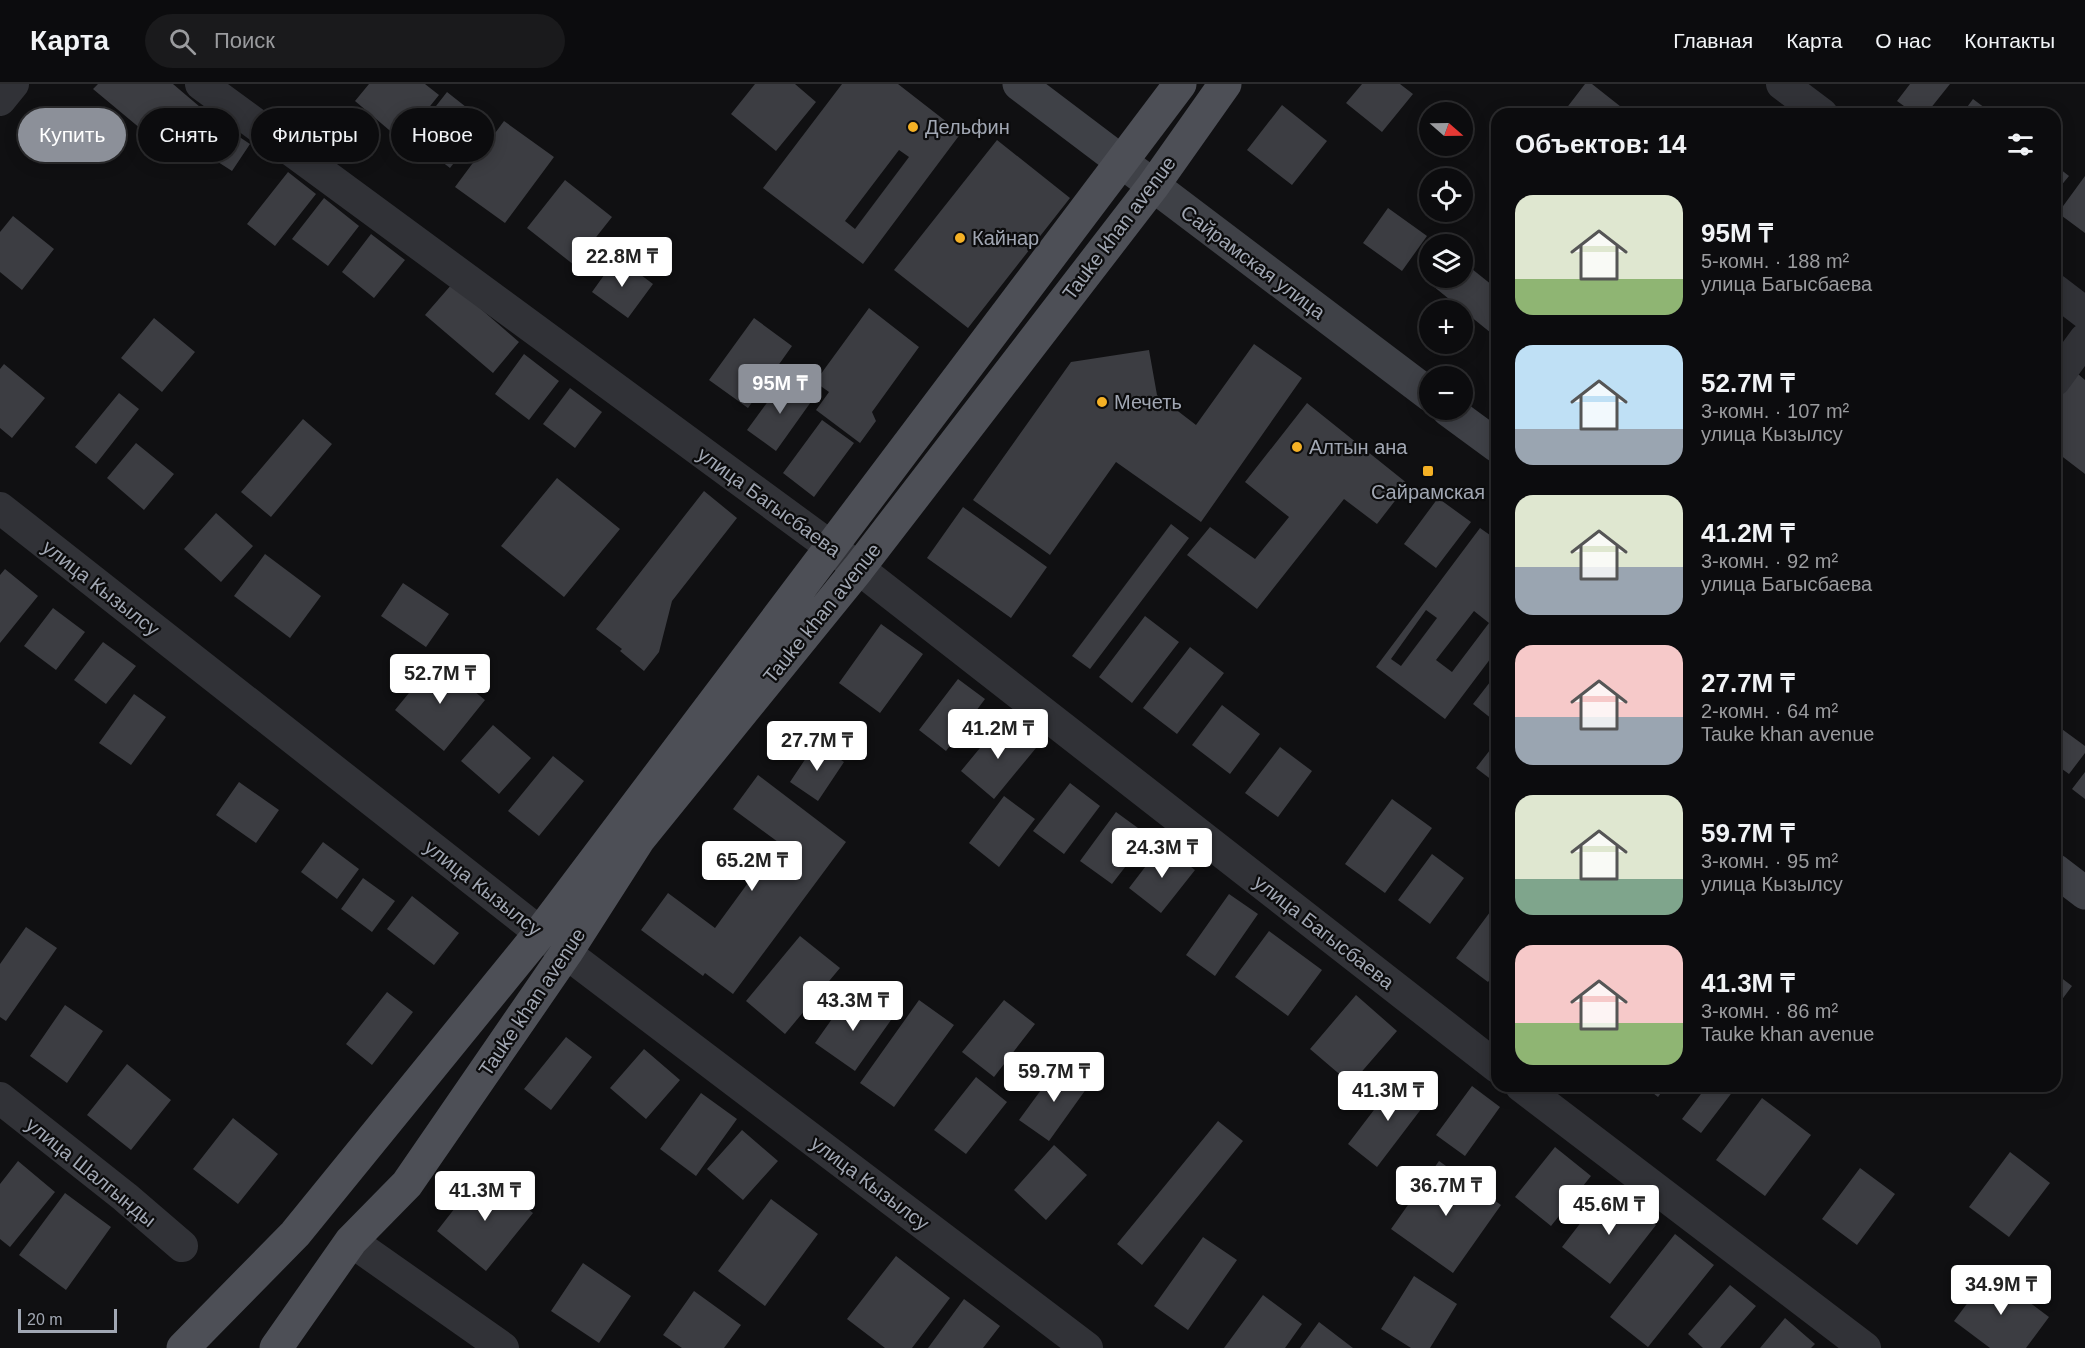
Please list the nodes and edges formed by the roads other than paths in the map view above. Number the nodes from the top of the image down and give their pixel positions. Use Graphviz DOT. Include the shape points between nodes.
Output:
graph roads {
  1 [pos="13,84"];
  2 [pos="201,84"];
  3 [pos="1020,84"];
  4 [pos="1180,84"];
  5 [pos="1225,84"];
  6 [pos="1782,84"];
  7 [pos="0,100"];
  8 [pos="1814,108"];
  9 [pos="1121,161"];
  10 [pos="1153,186"];
  11 [pos="2061,295"];
  12 [pos="2085,313"];
  13 [pos="2085,339"];
  14 [pos="2061,372"];
  15 [pos="1419,387"];
  16 [pos="1462,420"];
  17 [pos="1491,442"];
  18 [pos="0,508"];
  19 [pos="831,547"];
  20 [pos="858,568"];
  21 [pos="2061,875"];
  22 [pos="2085,893"];
  23 [pos="532,944"];
  24 [pos="566,953"];
  25 [pos="1491,1062"];
  26 [pos="1533,1092"];
  27 [pos="0,1098"];
  28 [pos="351,1241"];
  29 [pos="182,1246"];
  30 [pos="183,1348"];
  31 [pos="276,1348"];
  32 [pos="503,1348"];
  33 [pos="1087,1348"];
  34 [pos="1865,1348"];
  1 -- 7 [label="street"];
  2 -- 19 [label="street, улица Багысбаева"];
  3 -- 9 [label="main road, Сайрамская улица"];
  4 -- 9 [label="main road, Tauke khan avenue"];
  5 -- 10 [label="main road, Tauke khan avenue"];
  6 -- 8 [label="street"];
  9 -- 10 [label="main road, Сайрамская улица"];
  9 -- 19 [label="main road, Tauke khan avenue"];
  10 -- 15 [label="main road, Сайрамская улица"];
  10 -- 20 [label="main road, Tauke khan avenue"];
  11 -- 12 [label="street"];
  13 -- 14 [label="street"];
  16 -- 17 [label="main road"];
  18 -- 23 [label="street, улица Кызылсу"];
  19 -- 20 [label="street, улица Багысбаева"];
  19 -- 23 [label="main road, Tauke khan avenue"];
  20 -- 24 [label="main road, Tauke khan avenue" via="639,839"];
  20 -- 25 [label="street, улица Багысбаева"];
  21 -- 22 [label="main road"];
  23 -- 24 [label="street, улица Кызылсу"];
  23 -- 30 [label="main road, Tauke khan avenue" via="295,1234"];
  24 -- 28 [label="main road, Tauke khan avenue" via="407,1184"];
  24 -- 33 [label="street, улица Кызылсу"];
  26 -- 34 [label="street"];
  27 -- 29 [label="street, улица Шалгынды"];
  28 -- 31 [label="main road, Tauke khan avenue"];
  28 -- 32 [label="street"];
}
